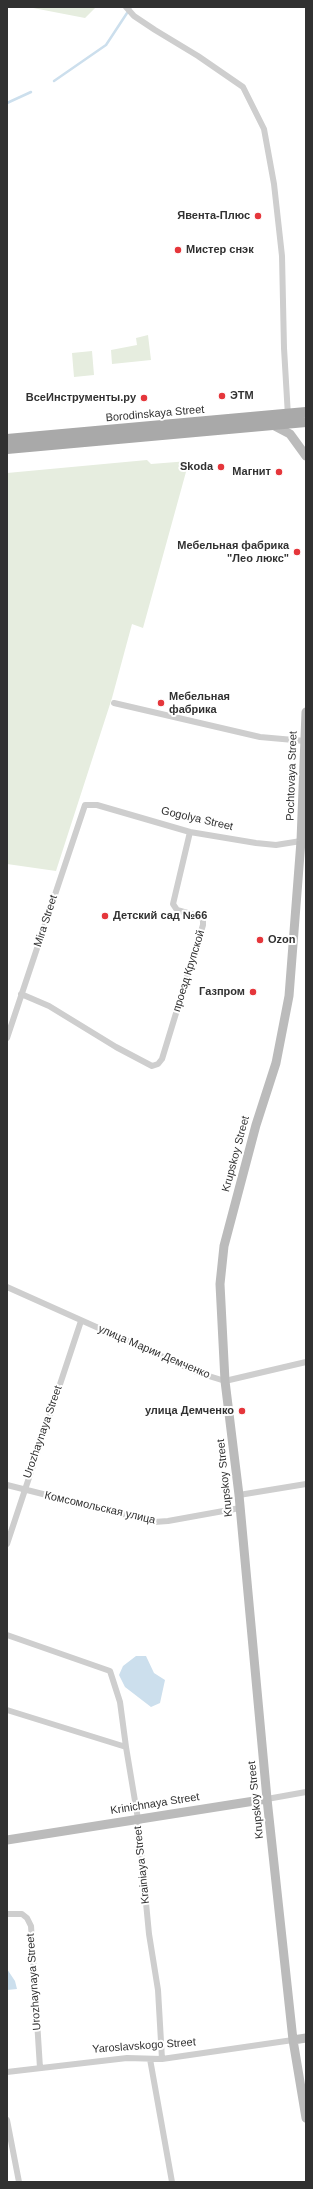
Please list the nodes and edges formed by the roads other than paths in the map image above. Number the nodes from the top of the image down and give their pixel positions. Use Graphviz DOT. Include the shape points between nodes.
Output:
graph roads {
  1 [pos="127,8"];
  2 [pos="306,412"];
  3 [pos="288,418"];
  4 [pos="306,422"];
  5 [pos="270,424"];
  6 [pos="7,439"];
  7 [pos="7,448"];
  8 [pos="306,456"];
  9 [pos="114,703"];
  10 [pos="306,712"];
  11 [pos="305,741"];
  12 [pos="85,805"];
  13 [pos="190,832"];
  14 [pos="304,842"];
  15 [pos="21,994"];
  16 [pos="7,1012"];
  17 [pos="14,1014"];
  18 [pos="7,1038"];
  19 [pos="7,1287"];
  20 [pos="81,1322"];
  21 [pos="306,1362"];
  22 [pos="225,1381"];
  23 [pos="306,1484"];
  24 [pos="7,1485"];
  25 [pos="23,1490"];
  26 [pos="239,1495"];
  27 [pos="240,1508"];
  28 [pos="7,1544"];
  29 [pos="7,1635"];
  30 [pos="7,1710"];
  31 [pos="126,1747"];
  32 [pos="306,1792"];
  33 [pos="267,1799"];
  34 [pos="138,1819"];
  35 [pos="7,1840"];
  36 [pos="7,1914"];
  37 [pos="306,2038"];
  38 [pos="293,2040"];
  39 [pos="150,2059"];
  40 [pos="162,2059"];
  41 [pos="40,2068"];
  42 [pos="7,2072"];
  43 [pos="306,2118"];
  44 [pos="7,2120"];
  45 [pos="19,2182"];
  46 [pos="172,2182"];
  1 -- 3 [label="street" via="154,30 243,87 264,129 274,185 282,256"];
  2 -- 3 [label="main road, Borodinskaya Street"];
  3 -- 4 [label="main road, Borodinskaya Street"];
  3 -- 5 [label="main road, Borodinskaya Street"];
  3 -- 6 [label="main road, Borodinskaya Street"];
  5 -- 7 [label="main road, Borodinskaya Street"];
  5 -- 8 [label="street" via="290,434"];
  9 -- 11 [label="street" via="260,737"];
  10 -- 11 [label="street, Pochtovaya Street"];
  11 -- 14 [label="street, Pochtovaya Street"];
  12 -- 13 [label="street, Gogolya Street" via="97,805"];
  12 -- 15 [label="street, Mira Street"];
  13 -- 14 [label="street, Gogolya Street" via="276,845"];
  13 -- 15 [label="street, проезд Крупской" via="173,904 177,910 198,916 203,920 203,926 162,1059 158,1064 152,1066 49,1006"];
  14 -- 22 [label="street, Krupskoy Street" via="289,996 276,1063 256,1125 224,1246 220,1284"];
  15 -- 17 [label="street, Mira Street"];
  16 -- 17 [label="street"];
  17 -- 18 [label="street, Mira Street"];
  19 -- 20 [label="street, улица Марии Демченко"];
  20 -- 22 [label="street, улица Марии Демченко" via="200,1373"];
  20 -- 25 [label="street, Urozhaynaya Street"];
  21 -- 22 [label="street"];
  22 -- 26 [label="street, Krupskoy Street"];
  23 -- 26 [label="street"];
  24 -- 25 [label="street, Комсомольская улица"];
  25 -- 27 [label="street, Комсомольская улица" via="161,1522"];
  25 -- 28 [label="street, Urozhaynaya Street"];
  26 -- 27 [label="street, Krupskoy Street"];
  27 -- 33 [label="street, Krupskoy Street"];
  29 -- 31 [label="street, Krainiaya Street" via="110,1671 120,1702"];
  30 -- 31 [label="street"];
  31 -- 34 [label="street, Krainiaya Street"];
  32 -- 33 [label="street, Krinichnaya Street"];
  33 -- 34 [label="street, Krinichnaya Street"];
  33 -- 38 [label="street, Krupskoy Street"];
  34 -- 35 [label="street, Krinichnaya Street"];
  34 -- 40 [label="street, Krainiaya Street" via="149,1934 158,1990"];
  36 -- 41 [label="street, Urozhaynaya Street" via="22,1914 30,1926"];
  37 -- 38 [label="street, Yaroslavskogo Street"];
  38 -- 40 [label="street, Yaroslavskogo Street"];
  38 -- 43 [label="street, Krupskoy Street"];
  39 -- 40 [label="street, Yaroslavskogo Street"];
  39 -- 41 [label="street, Yaroslavskogo Street" via="127,2058"];
  39 -- 46 [label="street"];
  41 -- 42 [label="street, Yaroslavskogo Street"];
  44 -- 45 [label="street"];
}
